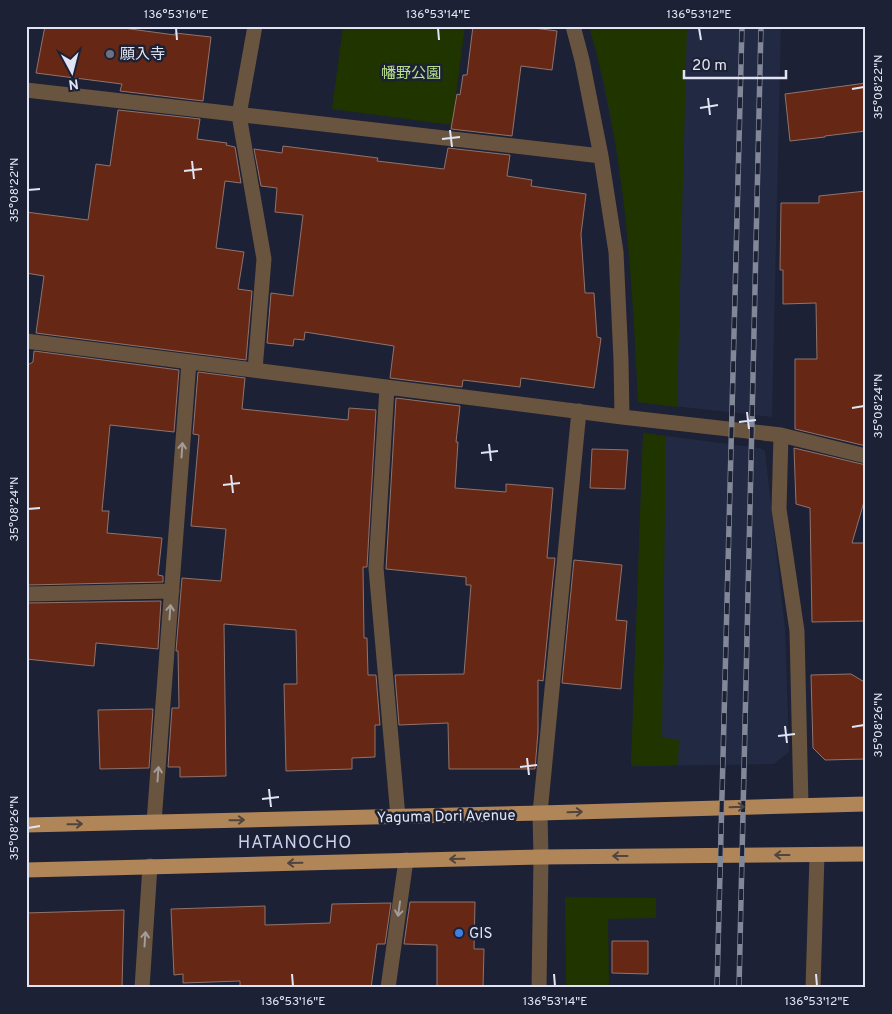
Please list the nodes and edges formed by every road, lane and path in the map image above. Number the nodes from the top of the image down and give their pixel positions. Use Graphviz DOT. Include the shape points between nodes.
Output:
graph roads {
  1 [pos="256,26"];
  2 [pos="573,26"];
  3 [pos="26,90"];
  4 [pos="239,115"];
  5 [pos="602,156"];
  6 [pos="26,341"];
  7 [pos="189,362"];
  8 [pos="255,370"];
  9 [pos="388,387"];
  10 [pos="578,411"];
  11 [pos="622,416"];
  12 [pos="781,435"];
  13 [pos="866,456"];
  14 [pos="172,591"];
  15 [pos="26,594"];
  16 [pos="866,804"];
  17 [pos="801,806"];
  18 [pos="540,814"];
  19 [pos="398,816"];
  20 [pos="154,822"];
  21 [pos="26,825"];
  22 [pos="866,854"];
  23 [pos="817,855"];
  24 [pos="541,857"];
  25 [pos="406,860"];
  26 [pos="150,866"];
  27 [pos="26,870"];
  28 [pos="142,988"];
  29 [pos="388,988"];
  30 [pos="538,988"];
  31 [pos="813,988"];
  1 -- 4 [label="street"];
  2 -- 5 [label="street"];
  3 -- 4 [label="street"];
  4 -- 5 [label="street"];
  4 -- 8 [label="street" via="264,259"];
  5 -- 11 [label="street" via="616,252"];
  6 -- 7 [label="street"];
  7 -- 8 [label="street"];
  14 -- 7 [label="street, one-way"];
  8 -- 9 [label="street"];
  9 -- 10 [label="street"];
  9 -- 19 [label="street" via="376,568"];
  10 -- 11 [label="street"];
  10 -- 18 [label="street"];
  11 -- 12 [label="street"];
  12 -- 13 [label="street"];
  12 -- 17 [label="street" via="779,509 797,631"];
  14 -- 15 [label="street"];
  20 -- 14 [label="street, one-way"];
  16 -- 17 [label="main road, Yaguma Dori Avenue"];
  18 -- 17 [label="main road, Yaguma Dori Avenue, one-way"];
  18 -- 19 [label="main road, Yaguma Dori Avenue"];
  18 -- 24 [label="street"];
  20 -- 19 [label="main road, Yaguma Dori Avenue, one-way"];
  21 -- 20 [label="main road, Yaguma Dori Avenue, one-way"];
  22 -- 23 [label="main road"];
  23 -- 24 [label="main road, one-way"];
  23 -- 31 [label="street"];
  24 -- 25 [label="main road, one-way"];
  24 -- 30 [label="street"];
  25 -- 26 [label="main road, one-way"];
  25 -- 29 [label="street, one-way"];
  26 -- 27 [label="main road"];
  28 -- 26 [label="street, one-way"];
}
